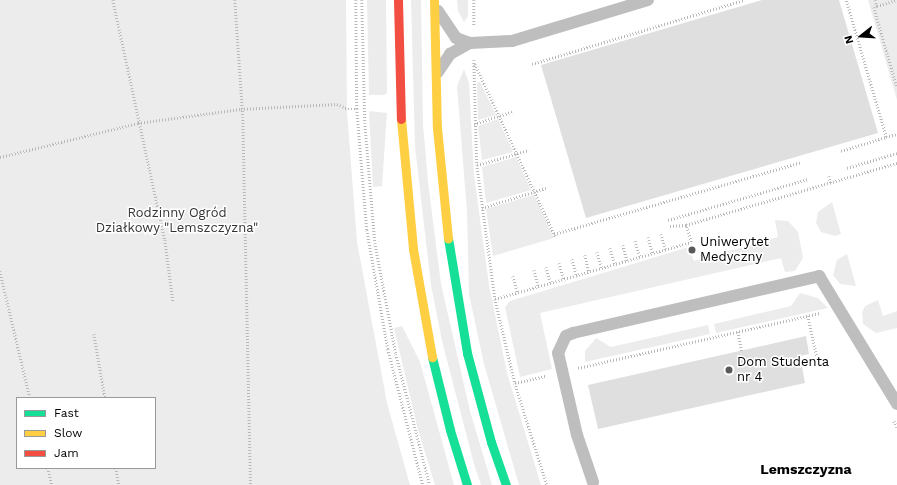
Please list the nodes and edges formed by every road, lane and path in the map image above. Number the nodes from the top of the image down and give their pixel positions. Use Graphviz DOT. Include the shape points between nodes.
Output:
graph roads {
  1 [pos="113,0"];
  2 [pos="235,0"];
  3 [pos="356,0"];
  4 [pos="362,0"];
  5 [pos="398,0"];
  6 [pos="474,0"];
  7 [pos="648,0"];
  8 [pos="744,0"];
  9 [pos="846,0"];
  10 [pos="875,0"];
  11 [pos="897,0"];
  12 [pos="434,2"];
  13 [pos="877,6"];
  14 [pos="472,43"];
  15 [pos="474,61"];
  16 [pos="532,64"];
  17 [pos="436,80"];
  18 [pos="897,87"];
  19 [pos="241,109"];
  20 [pos="358,109"];
  21 [pos="512,112"];
  22 [pos="500,116"];
  23 [pos="138,123"];
  24 [pos="474,124"];
  25 [pos="897,134"];
  26 [pos="886,137"];
  27 [pos="529,150"];
  28 [pos="842,151"];
  29 [pos="517,153"];
  30 [pos="897,153"];
  31 [pos="0,157"];
  32 [pos="802,162"];
  33 [pos="897,163"];
  34 [pos="477,164"];
  35 [pos="847,168"];
  36 [pos="829,176"];
  37 [pos="808,180"];
  38 [pos="831,183"];
  39 [pos="546,188"];
  40 [pos="536,192"];
  41 [pos="482,208"];
  42 [pos="668,220"];
  43 [pos="686,225"];
  44 [pos="670,226"];
  45 [pos="554,234"];
  46 [pos="661,234"];
  47 [pos="648,237"];
  48 [pos="556,238"];
  49 [pos="635,241"];
  50 [pos="622,244"];
  51 [pos="610,248"];
  52 [pos="666,250"];
  53 [pos="597,252"];
  54 [pos="653,253"];
  55 [pos="585,255"];
  56 [pos="640,256"];
  57 [pos="572,259"];
  58 [pos="627,260"];
  59 [pos="559,263"];
  60 [pos="615,264"];
  61 [pos="546,267"];
  62 [pos="602,268"];
  63 [pos="534,270"];
  64 [pos="0,271"];
  65 [pos="589,272"];
  66 [pos="513,276"];
  67 [pos="577,276"];
  68 [pos="564,279"];
  69 [pos="551,283"];
  70 [pos="538,287"];
  71 [pos="518,293"];
  72 [pos="495,299"];
  73 [pos="173,301"];
  74 [pos="828,312"];
  75 [pos="808,316"];
  76 [pos="738,332"];
  77 [pos="94,334"];
  78 [pos="742,350"];
  79 [pos="817,357"];
  80 [pos="563,372"];
  81 [pos="515,383"];
  82 [pos="30,397"];
  83 [pos="105,397"];
  84 [pos="897,404"];
  85 [pos="890,414"];
  86 [pos="897,427"];
  87 [pos="48,469"];
  88 [pos="116,469"];
  89 [pos="593,482"];
  90 [pos="52,485"];
  91 [pos="119,485"];
  92 [pos="251,485"];
  93 [pos="423,485"];
  94 [pos="430,485"];
  95 [pos="467,485"];
  96 [pos="506,485"];
  97 [pos="547,485"];
  1 -- 23 [label="path"];
  2 -- 19 [label="path"];
  3 -- 20 [label="path"];
  4 -- 94 [label="path" via="365,123 375,242 402,383"];
  5 -- 95 [label="main road" via="402,147 412,242 430,347 450,430"];
  6 -- 14 [label="path"];
  7 -- 14 [label="lane" via="512,41"];
  8 -- 16 [label="path"];
  9 -- 26 [label="path"];
  10 -- 13 [label="path"];
  11 -- 13 [label="path"];
  12 -- 14 [label="lane" via="456,38"];
  12 -- 17 [label="main road"];
  13 -- 18 [label="path" via="874,7"];
  14 -- 15 [label="path"];
  14 -- 17 [label="lane" via="450,54 442,64"];
  15 -- 22 [label="path"];
  15 -- 24 [label="path"];
  17 -- 96 [label="main road" via="440,172 457,296 467,352 491,442"];
  19 -- 20 [label="path" via="337,104 348,109"];
  19 -- 23 [label="path"];
  19 -- 92 [label="path"];
  20 -- 93 [label="path" via="367,230 378,301 401,408"];
  21 -- 22 [label="path"];
  22 -- 24 [label="path"];
  22 -- 29 [label="path"];
  23 -- 31 [label="path"];
  23 -- 73 [label="path" via="165,240"];
  24 -- 34 [label="path"];
  25 -- 26 [label="path"];
  26 -- 28 [label="path"];
  27 -- 29 [label="path"];
  29 -- 34 [label="path"];
  29 -- 40 [label="path"];
  30 -- 35 [label="path"];
  32 -- 45 [label="path"];
  33 -- 38 [label="path"];
  34 -- 41 [label="path"];
  36 -- 38 [label="path"];
  37 -- 42 [label="path"];
  38 -- 43 [label="path"];
  39 -- 40 [label="path"];
  40 -- 41 [label="path"];
  40 -- 45 [label="path"];
  41 -- 72 [label="path"];
  43 -- 44 [label="path"];
  43 -- 52 [label="path" via="691,242"];
  45 -- 48 [label="path"];
  46 -- 52 [label="path"];
  47 -- 54 [label="path"];
  49 -- 56 [label="path"];
  50 -- 58 [label="path"];
  51 -- 60 [label="path"];
  52 -- 54 [label="path"];
  53 -- 62 [label="path"];
  54 -- 56 [label="path"];
  55 -- 65 [label="path"];
  56 -- 58 [label="path"];
  57 -- 67 [label="path"];
  58 -- 60 [label="path"];
  59 -- 68 [label="path"];
  60 -- 62 [label="path"];
  61 -- 69 [label="path"];
  62 -- 65 [label="path"];
  63 -- 70 [label="path"];
  64 -- 82 [label="path"];
  65 -- 67 [label="path"];
  66 -- 71 [label="path"];
  67 -- 68 [label="path"];
  68 -- 69 [label="path"];
  69 -- 70 [label="path"];
  70 -- 71 [label="path"];
  71 -- 72 [label="path"];
  72 -- 81 [label="path"];
  74 -- 75 [label="path"];
  75 -- 76 [label="path"];
  75 -- 79 [label="path"];
  76 -- 78 [label="path"];
  76 -- 80 [label="path"];
  77 -- 83 [label="path"];
  80 -- 81 [label="path"];
  80 -- 84 [label="lane" via="560,347 566,336 572,333 819,276"];
  80 -- 89 [label="lane" via="576,435"];
  81 -- 97 [label="path"];
  85 -- 86 [label="path"];
  87 -- 90 [label="path"];
  88 -- 91 [label="path"];
}
